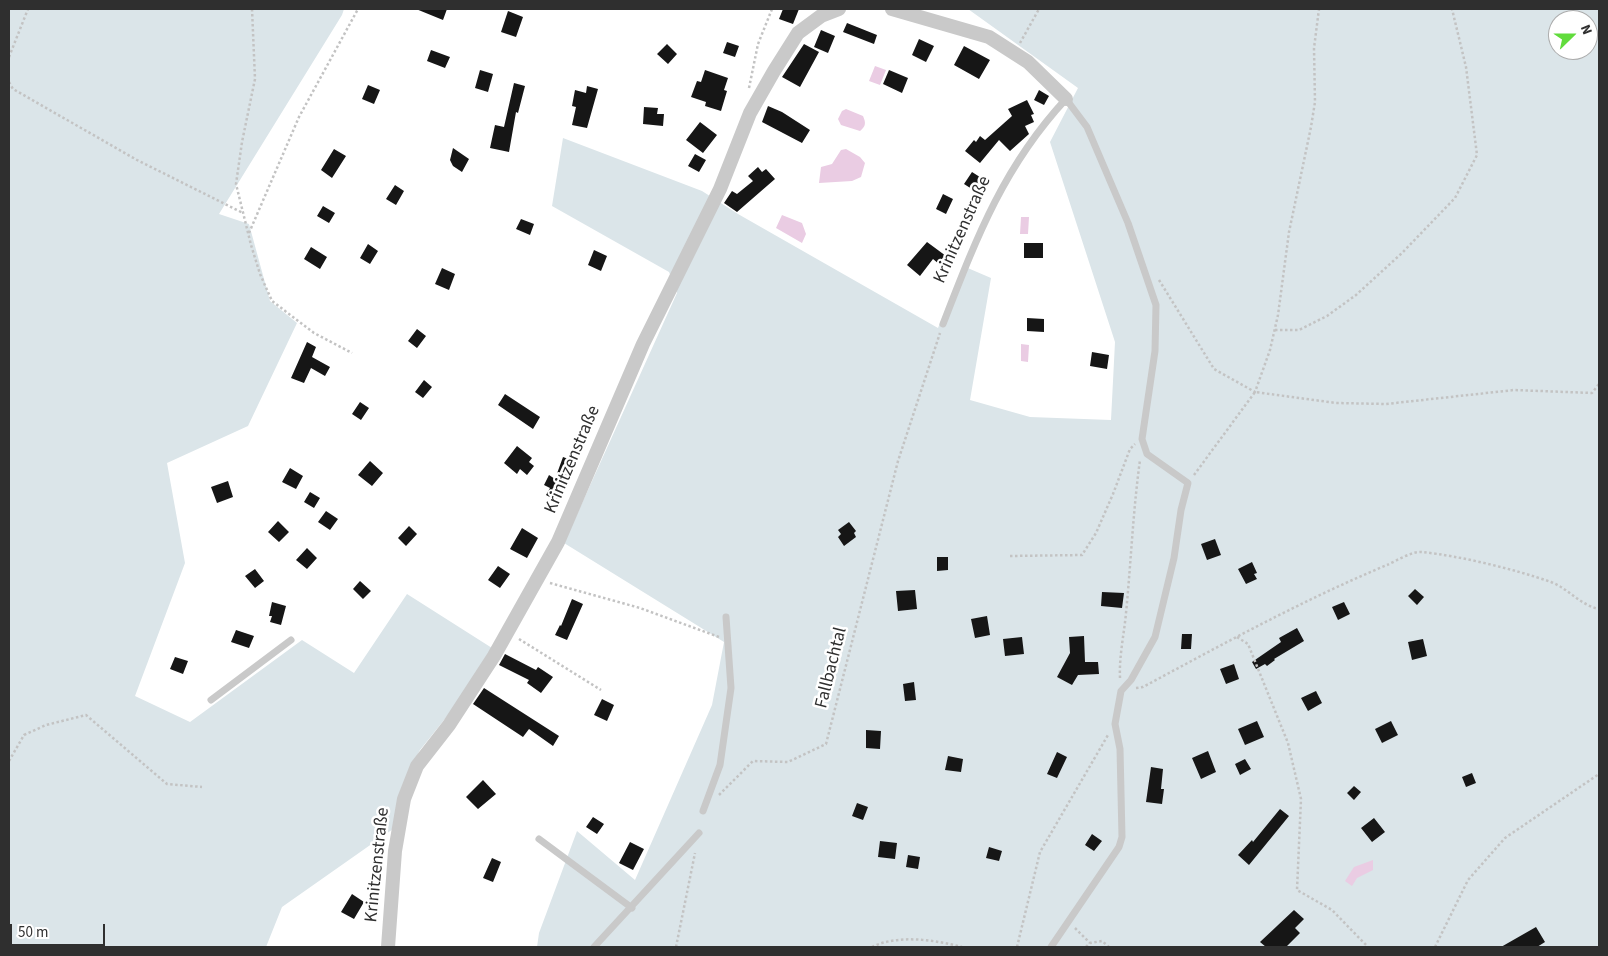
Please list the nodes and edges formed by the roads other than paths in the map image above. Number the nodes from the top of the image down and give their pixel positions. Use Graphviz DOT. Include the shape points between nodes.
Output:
graph roads {
  1 [pos="839,9"];
  2 [pos="892,9"];
  3 [pos="1066,99"];
  4 [pos="943,324"];
  5 [pos="726,617"];
  6 [pos="291,640"];
  7 [pos="211,700"];
  8 [pos="703,811"];
  9 [pos="699,832"];
  10 [pos="539,839"];
  11 [pos="632,908"];
  12 [pos="388,947"];
  13 [pos="594,947"];
  14 [pos="1051,947"];
  1 -- 12 [label="street, Krinitzenstraße" via="820,16 798,33 750,114 720,189 643,344 558,542 494,656 417,766 404,799 395,851"];
  2 -- 3 [label="street" via="989,37 1028,62"];
  3 -- 4 [label="lane, Krinitzenstraße" via="1044,123 995,198"];
  3 -- 14 [label="lane" via="1087,127 1128,224 1156,305 1155,351 1143,436 1147,454 1188,483 1156,637 1121,691 1115,724 1120,749 1122,837 1119,847"];
  5 -- 8 [label="lane" via="731,688 720,765"];
  6 -- 7 [label="lane"];
  9 -- 11 [label="lane"];
  10 -- 11 [label="lane"];
  11 -- 13 [label="lane"];
}
